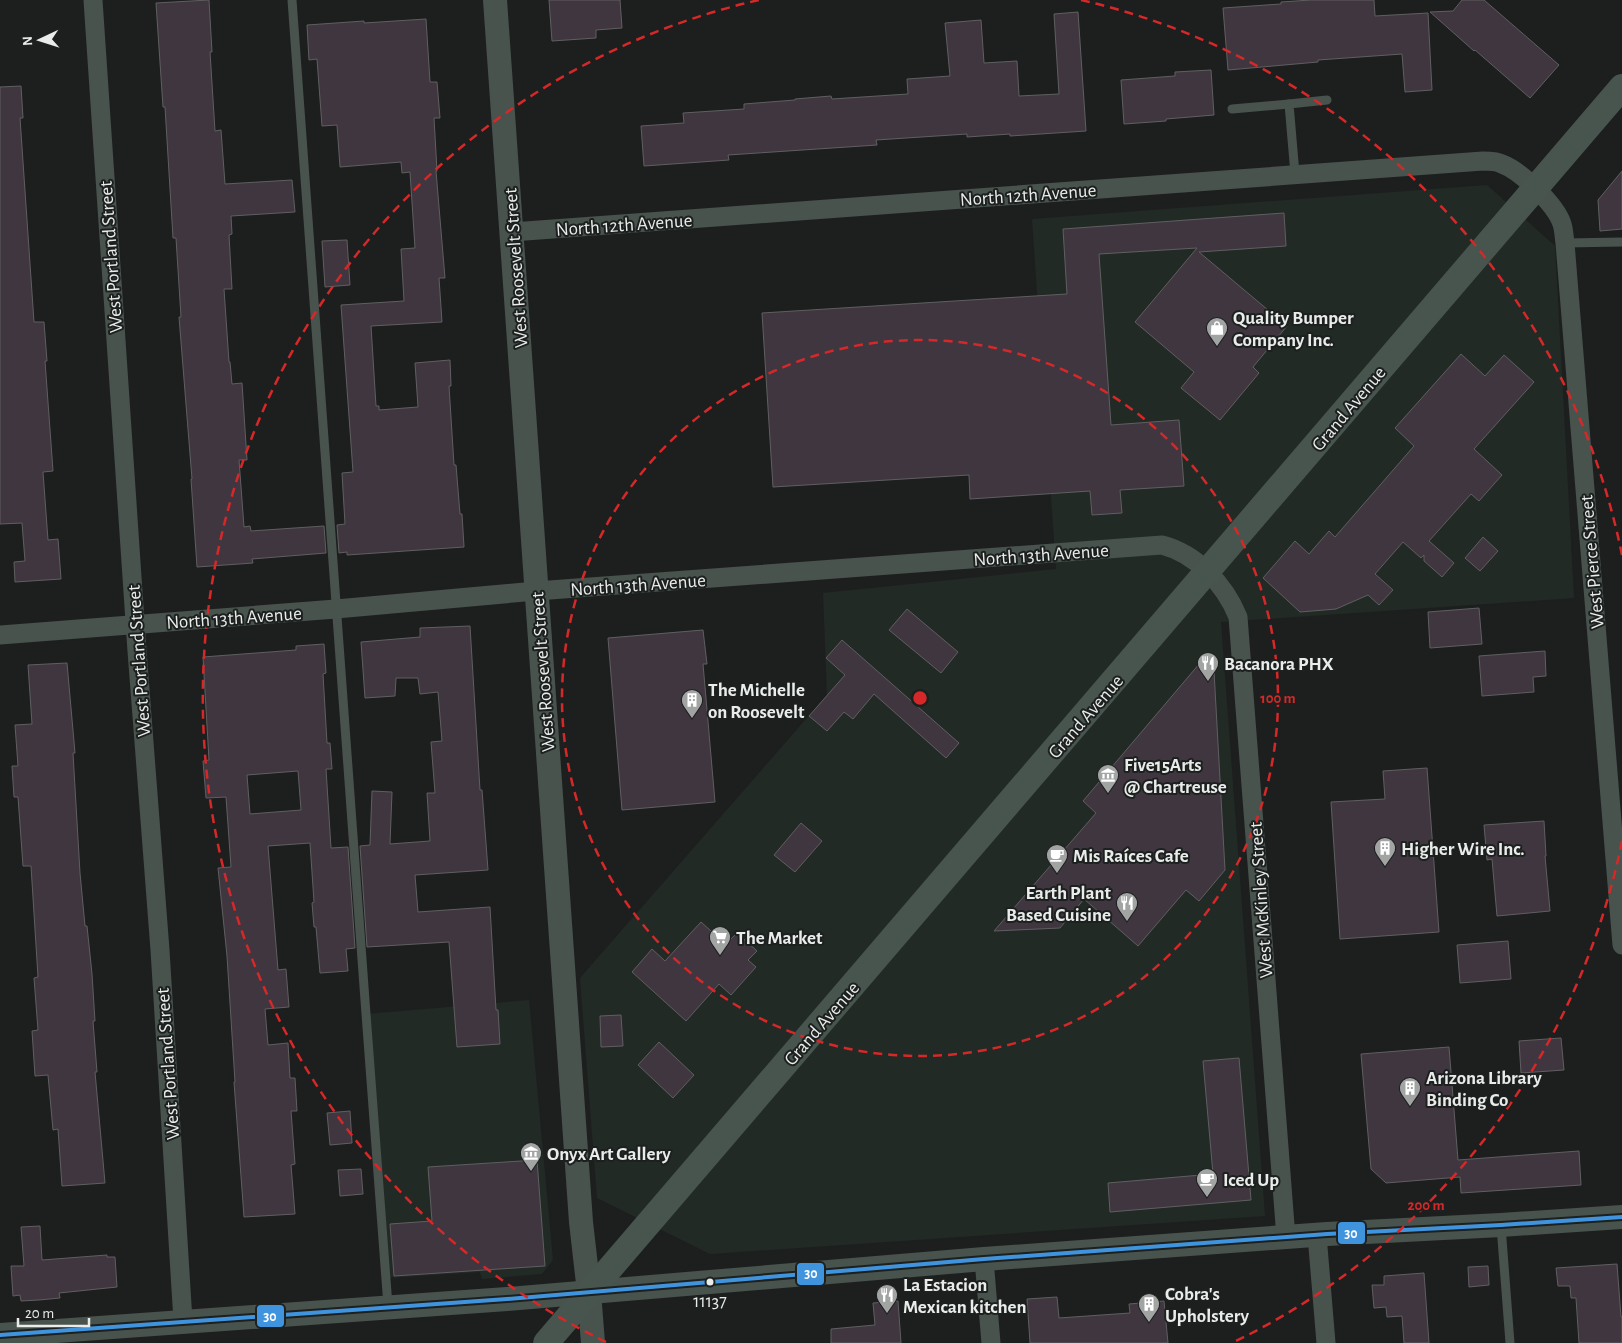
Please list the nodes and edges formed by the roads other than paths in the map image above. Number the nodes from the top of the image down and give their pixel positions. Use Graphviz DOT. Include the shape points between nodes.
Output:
graph roads {
  1 [pos="93,0"];
  2 [pos="292,0"];
  3 [pos="495,0"];
  4 [pos="1622,87"];
  5 [pos="1327,100"];
  6 [pos="1289,104"];
  7 [pos="1232,109"];
  8 [pos="1295,174"];
  9 [pos="1536,188"];
  10 [pos="512,232"];
  11 [pos="1622,242"];
  12 [pos="1565,243"];
  13 [pos="1208,572"];
  14 [pos="536,591"];
  15 [pos="336,609"];
  16 [pos="135,625"];
  17 [pos="0,635"];
  18 [pos="1621,923"];
  19 [pos="1622,945"];
  20 [pos="1622,1217"];
  21 [pos="1501,1225"];
  22 [pos="1317,1235"];
  23 [pos="1286,1238"];
  24 [pos="984,1259"];
  25 [pos="589,1292"];
  26 [pos="388,1307"];
  27 [pos="183,1321"];
  28 [pos="0,1335"];
  29 [pos="546,1343"];
  30 [pos="593,1343"];
  31 [pos="991,1343"];
  32 [pos="1326,1343"];
  33 [pos="1510,1343"];
  1 -- 16 [label="street, West Portland Street"];
  2 -- 15 [label="lane"];
  3 -- 10 [label="street, West Roosevelt Street"];
  4 -- 9 [label="main road, Grand Avenue"];
  5 -- 6 [label="lane"];
  6 -- 7 [label="lane"];
  6 -- 8 [label="lane"];
  8 -- 9 [label="street, North 12th Avenue" via="1483,160 1501,163"];
  8 -- 10 [label="street, North 12th Avenue"];
  9 -- 12 [label="street, West Pierce Street" via="1560,219"];
  9 -- 13 [label="main road, Grand Avenue"];
  10 -- 14 [label="street, West Roosevelt Street"];
  11 -- 12 [label="lane"];
  12 -- 18 [label="street, West Pierce Street"];
  13 -- 14 [label="street, North 13th Avenue" via="1173,548 1162,546"];
  13 -- 23 [label="street, West McKinley Street" via="1222,587 1238,617"];
  13 -- 25 [label="main road, Grand Avenue"];
  14 -- 15 [label="street, North 13th Avenue"];
  14 -- 25 [label="street, West Roosevelt Street" via="581,1222"];
  15 -- 16 [label="street, North 13th Avenue"];
  15 -- 26 [label="lane"];
  16 -- 17 [label="street, North 13th Avenue"];
  16 -- 27 [label="street, West Portland Street" via="160,950"];
  18 -- 19 [label="street, West Pierce Street"];
  20 -- 21 [label="street"];
  21 -- 22 [label="street"];
  21 -- 33 [label="lane"];
  22 -- 23 [label="street"];
  22 -- 32 [label="street"];
  23 -- 24 [label="street"];
  24 -- 25 [label="street"];
  24 -- 31 [label="street"];
  25 -- 26 [label="street"];
  25 -- 29 [label="main road, Grand Avenue"];
  25 -- 30 [label="street, West Roosevelt Street"];
  26 -- 27 [label="street"];
  27 -- 28 [label="street"];
}
